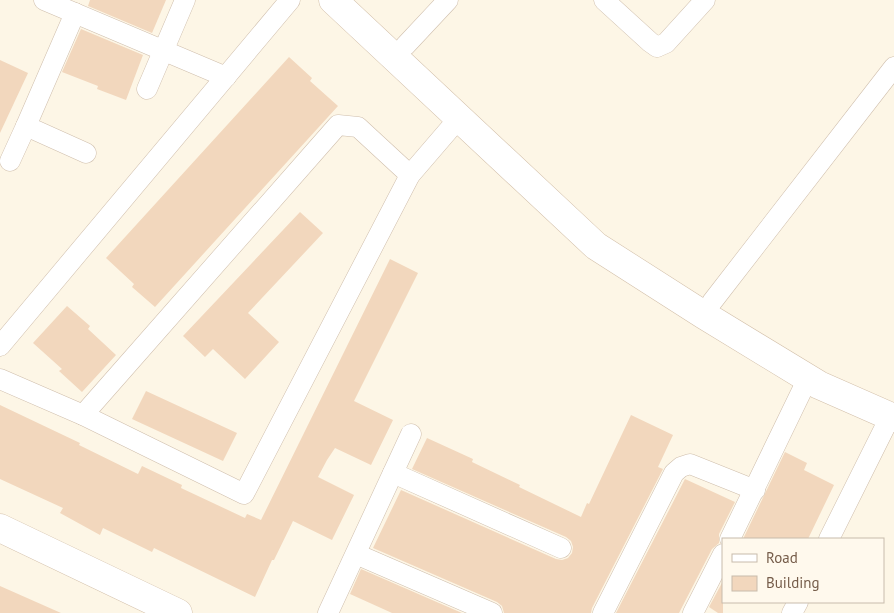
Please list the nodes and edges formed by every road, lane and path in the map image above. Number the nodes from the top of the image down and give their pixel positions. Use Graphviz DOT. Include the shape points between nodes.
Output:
graph roads {
  1 [pos="44,0"];
  2 [pos="185,0"];
  3 [pos="290,0"];
  4 [pos="333,0"];
  5 [pos="356,0"];
  6 [pos="448,0"];
  7 [pos="604,0"];
  8 [pos="706,0"];
  9 [pos="76,13"];
  10 [pos="405,46"];
  11 [pos="163,51"];
  12 [pos="894,67"];
  13 [pos="226,76"];
  14 [pos="146,89"];
  15 [pos="459,118"];
  16 [pos="26,126"];
  17 [pos="86,153"];
  18 [pos="10,161"];
  19 [pos="410,175"];
  20 [pos="712,302"];
  21 [pos="0,346"];
  22 [pos="808,378"];
  23 [pos="0,379"];
  24 [pos="893,412"];
  25 [pos="82,415"];
  26 [pos="411,434"];
  27 [pos="393,473"];
  28 [pos="754,490"];
  29 [pos="0,528"];
  30 [pos="730,538"];
  31 [pos="830,538"];
  32 [pos="561,548"];
  33 [pos="356,554"];
  34 [pos="722,556"];
  35 [pos="178,613"];
  36 [pos="328,613"];
  37 [pos="492,613"];
  38 [pos="603,613"];
  39 [pos="693,613"];
  1 -- 9 [label="street"];
  2 -- 11 [label="street"];
  3 -- 13 [label="street"];
  4 -- 15 [label="street"];
  5 -- 10 [label="street"];
  6 -- 10 [label="street"];
  7 -- 8 [label="street" via="657,46 666,43"];
  9 -- 11 [label="street"];
  9 -- 16 [label="street"];
  10 -- 20 [label="street" via="606,233"];
  11 -- 13 [label="street"];
  11 -- 14 [label="street"];
  12 -- 20 [label="street"];
  13 -- 21 [label="street"];
  15 -- 19 [label="street"];
  15 -- 22 [label="street" via="596,246"];
  16 -- 17 [label="street"];
  16 -- 18 [label="street"];
  19 -- 25 [label="street" via="358,127 338,125"];
  19 -- 25 [label="street" via="244,494"];
  20 -- 24 [label="street"];
  22 -- 24 [label="street"];
  22 -- 28 [label="street"];
  23 -- 25 [label="street"];
  24 -- 31 [label="street"];
  26 -- 27 [label="street"];
  27 -- 32 [label="street"];
  27 -- 33 [label="street"];
  28 -- 30 [label="street"];
  28 -- 38 [label="street" via="690,464 681,467 674,473"];
  29 -- 35 [label="street"];
  33 -- 36 [label="street"];
  33 -- 37 [label="street"];
  34 -- 39 [label="street"];
}
